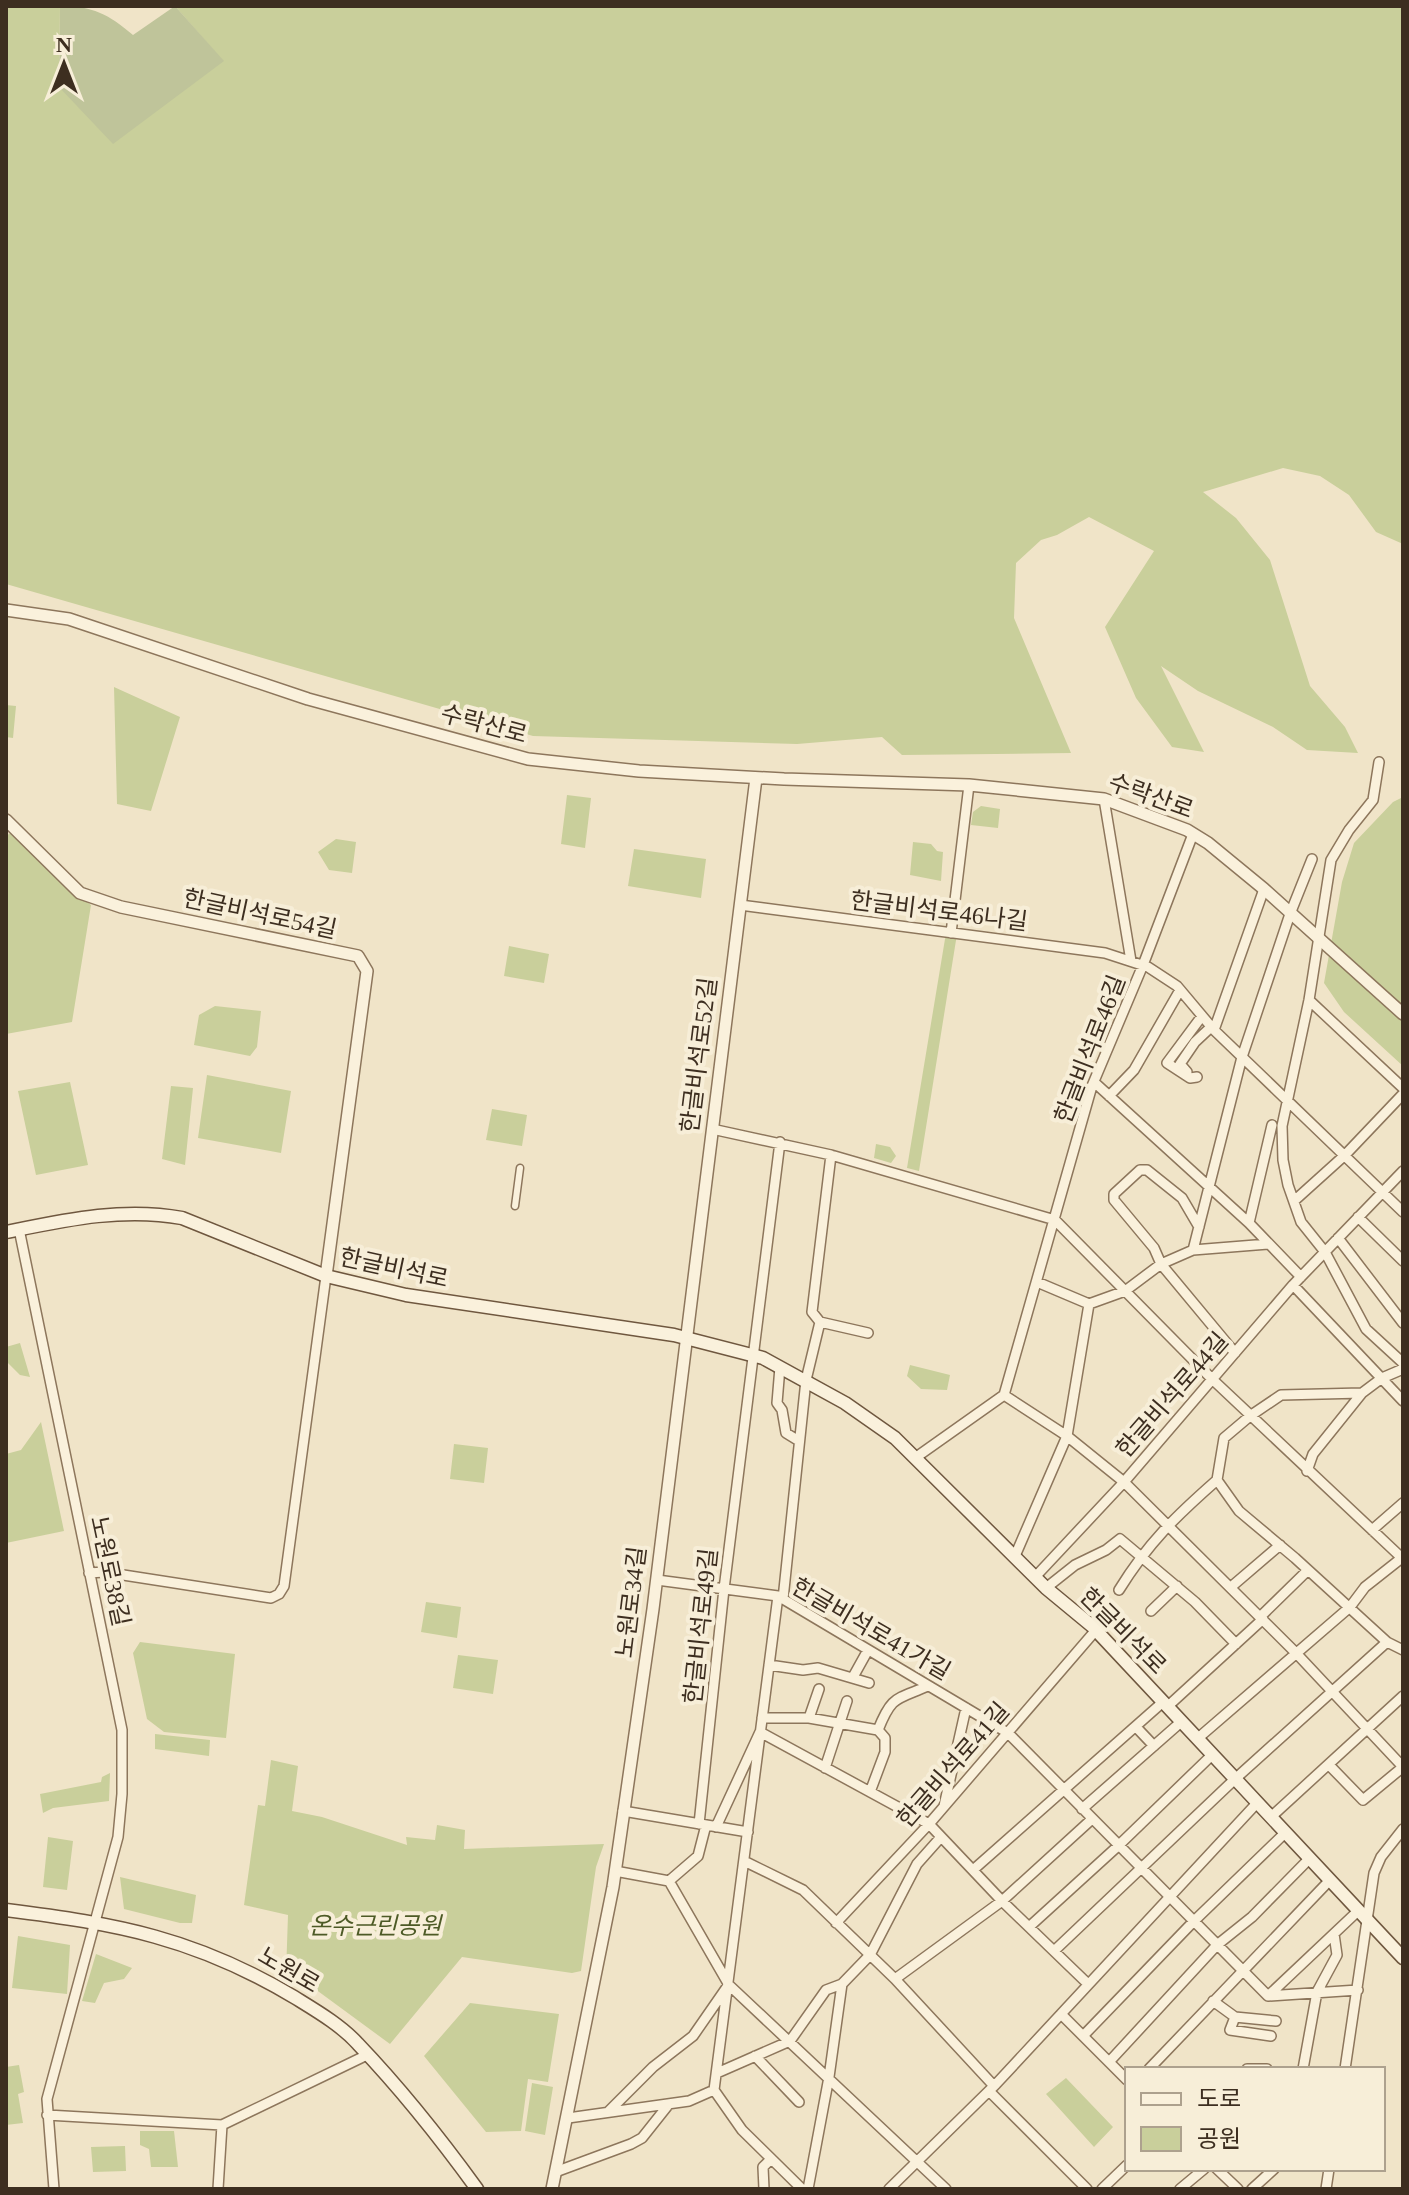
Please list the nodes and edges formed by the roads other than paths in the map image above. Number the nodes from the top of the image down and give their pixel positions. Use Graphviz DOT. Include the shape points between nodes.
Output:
graph roads {
  1 [pos="6,610"];
  2 [pos="1379,762"];
  3 [pos="756,778"];
  4 [pos="969,785"];
  5 [pos="1104,799"];
  6 [pos="6,820"];
  7 [pos="1193,834"];
  8 [pos="1312,859"];
  9 [pos="1264,889"];
  10 [pos="740,905"];
  11 [pos="1290,914"];
  12 [pos="951,933"];
  13 [pos="1318,937"];
  14 [pos="1131,961"];
  15 [pos="1143,965"];
  16 [pos="1180,990"];
  17 [pos="1309,1000"];
  18 [pos="1403,1014"];
  19 [pos="1202,1016"];
  20 [pos="1212,1029"];
  21 [pos="1242,1057"];
  22 [pos="1094,1082"];
  23 [pos="1403,1091"];
  24 [pos="1109,1096"];
  25 [pos="1287,1099"];
  26 [pos="1272,1125"];
  27 [pos="712,1129"];
  28 [pos="780,1142"];
  29 [pos="831,1155"];
  30 [pos="1345,1155"];
  31 [pos="520,1168"];
  32 [pos="1403,1171"];
  33 [pos="1210,1188"];
  34 [pos="1382,1191"];
  35 [pos="1294,1201"];
  36 [pos="515,1206"];
  37 [pos="1403,1212"];
  38 [pos="1358,1217"];
  39 [pos="1055,1220"];
  40 [pos="1249,1223"];
  41 [pos="1199,1227"];
  42 [pos="13,1231"];
  43 [pos="1338,1238"];
  44 [pos="1268,1244"];
  45 [pos="1193,1250"];
  46 [pos="1325,1252"];
  47 [pos="1403,1261"];
  48 [pos="1161,1264"];
  49 [pos="326,1276"];
  50 [pos="1301,1277"];
  51 [pos="1037,1282"];
  52 [pos="1293,1285"];
  53 [pos="1125,1291"];
  54 [pos="1089,1304"];
  55 [pos="820,1322"];
  56 [pos="1403,1323"];
  57 [pos="868,1333"];
  58 [pos="687,1337"];
  59 [pos="1235,1353"];
  60 [pos="753,1355"];
  61 [pos="1403,1363"];
  62 [pos="780,1367"];
  63 [pos="1403,1369"];
  64 [pos="1382,1378"];
  65 [pos="1212,1379"];
  66 [pos="806,1380"];
  67 [pos="1362,1393"];
  68 [pos="1004,1395"];
  69 [pos="1403,1401"];
  70 [pos="1250,1416"];
  71 [pos="1067,1436"];
  72 [pos="799,1441"];
  73 [pos="915,1458"];
  74 [pos="1307,1471"];
  75 [pos="1217,1480"];
  76 [pos="1124,1482"];
  77 [pos="1403,1503"];
  78 [pos="1168,1524"];
  79 [pos="1372,1530"];
  80 [pos="1280,1545"];
  81 [pos="1140,1555"];
  82 [pos="1015,1556"];
  83 [pos="1403,1558"];
  84 [pos="1308,1570"];
  85 [pos="89,1573"];
  86 [pos="1036,1576"];
  87 [pos="657,1580"];
  88 [pos="1177,1586"];
  89 [pos="1231,1587"];
  90 [pos="1046,1588"];
  91 [pos="724,1589"];
  92 [pos="1119,1590"];
  93 [pos="780,1598"];
  94 [pos="1350,1607"];
  95 [pos="1151,1611"];
  96 [pos="1262,1618"];
  97 [pos="1096,1630"];
  98 [pos="1387,1642"];
  99 [pos="1236,1644"];
  100 [pos="868,1650"];
  101 [pos="1403,1650"];
  102 [pos="1296,1653"];
  103 [pos="769,1665"];
  104 [pos="853,1677"];
  105 [pos="869,1683"];
  106 [pos="928,1686"];
  107 [pos="819,1689"];
  108 [pos="1333,1693"];
  109 [pos="1403,1696"];
  110 [pos="847,1701"];
  111 [pos="1165,1704"];
  112 [pos="966,1708"];
  113 [pos="762,1718"];
  114 [pos="809,1718"];
  115 [pos="1181,1722"];
  116 [pos="841,1723"];
  117 [pos="1136,1727"];
  118 [pos="878,1730"];
  119 [pos="1368,1730"];
  120 [pos="760,1732"];
  121 [pos="1008,1733"];
  122 [pos="1197,1739"];
  123 [pos="1154,1746"];
  124 [pos="1212,1755"];
  125 [pos="1329,1765"];
  126 [pos="1403,1767"];
  127 [pos="825,1768"];
  128 [pos="1235,1779"];
  129 [pos="1064,1791"];
  130 [pos="870,1792"];
  131 [pos="1257,1803"];
  132 [pos="943,1808"];
  133 [pos="1082,1809"];
  134 [pos="623,1811"];
  135 [pos="1271,1817"];
  136 [pos="1092,1819"];
  137 [pos="929,1824"];
  138 [pos="707,1826"];
  139 [pos="1403,1829"];
  140 [pos="748,1832"];
  141 [pos="1286,1832"];
  142 [pos="941,1837"];
  143 [pos="1118,1846"];
  144 [pos="904,1851"];
  145 [pos="1310,1858"];
  146 [pos="744,1861"];
  147 [pos="917,1864"];
  148 [pos="973,1870"];
  149 [pos="1141,1870"];
  150 [pos="615,1871"];
  151 [pos="1330,1880"];
  152 [pos="669,1881"];
  153 [pos="1168,1897"];
  154 [pos="1002,1901"];
  155 [pos="6,1910"];
  156 [pos="1364,1915"];
  157 [pos="96,1922"];
  158 [pos="1193,1922"];
  159 [pos="836,1923"];
  160 [pos="1029,1927"];
  161 [pos="1334,1934"];
  162 [pos="1217,1945"];
  163 [pos="1054,1951"];
  164 [pos="870,1955"];
  165 [pos="1403,1958"];
  166 [pos="1242,1971"];
  167 [pos="895,1979"];
  168 [pos="842,1984"];
  169 [pos="1088,1984"];
  170 [pos="729,1985"];
  171 [pos="1358,1990"];
  172 [pos="1317,1992"];
  173 [pos="1268,1996"];
  174 [pos="1213,2001"];
  175 [pos="1061,2014"];
  176 [pos="1235,2017"];
  177 [pos="1276,2021"];
  178 [pos="1083,2036"];
  179 [pos="1271,2036"];
  180 [pos="790,2041"];
  181 [pos="367,2055"];
  182 [pos="755,2056"];
  183 [pos="1109,2062"];
  184 [pos="1151,2067"];
  185 [pos="1303,2067"];
  186 [pos="1345,2067"];
  187 [pos="717,2073"];
  188 [pos="829,2077"];
  189 [pos="1125,2078"];
  190 [pos="991,2089"];
  191 [pos="714,2090"];
  192 [pos="799,2102"];
  193 [pos="669,2104"];
  194 [pos="608,2112"];
  195 [pos="47,2115"];
  196 [pos="568,2118"];
  197 [pos="222,2125"];
  198 [pos="771,2159"];
  199 [pos="918,2160"];
  200 [pos="1125,2167"];
  201 [pos="558,2171"];
  202 [pos="1202,2171"];
  203 [pos="1219,2171"];
  204 [pos="1272,2171"];
  205 [pos="54,2189"];
  206 [pos="218,2189"];
  207 [pos="477,2189"];
  208 [pos="552,2189"];
  209 [pos="764,2189"];
  210 [pos="805,2189"];
  211 [pos="889,2189"];
  212 [pos="946,2189"];
  213 [pos="1087,2189"];
  214 [pos="1102,2189"];
  215 [pos="1180,2189"];
  216 [pos="1238,2189"];
  217 [pos="1252,2189"];
  1 -- 3 [label="street, 수락산로" via="69,619 308,699 528,759"];
  2 -- 13 [label="street" via="1373,800 1331,860"];
  3 -- 4 [label="street, 수락산로"];
  3 -- 10 [label="street, 한글비석로52길"];
  4 -- 5 [label="street, 수락산로"];
  4 -- 12 [label="street"];
  5 -- 7 [label="street, 수락산로"];
  5 -- 14 [label="street"];
  6 -- 49 [label="street, 한글비석로54길" via="80,893 121,907 358,956 367,971"];
  7 -- 9 [label="street, 수락산로"];
  7 -- 15 [label="street, 한글비석로46길"];
  8 -- 11 [label="street"];
  9 -- 11 [label="street, 수락산로"];
  9 -- 20 [label="street"];
  10 -- 12 [label="street, 한글비석로46나길"];
  10 -- 27 [label="street, 한글비석로52길"];
  11 -- 13 [label="street, 수락산로"];
  11 -- 21 [label="street"];
  12 -- 14 [label="street, 한글비석로46나길"];
  13 -- 17 [label="street"];
  13 -- 18 [label="street, 수락산로"];
  14 -- 15 [label="street, 한글비석로46나길"];
  15 -- 16 [label="street, 한글비석로46나길"];
  15 -- 22 [label="street, 한글비석로46길"];
  16 -- 19 [label="street, 한글비석로46나길"];
  16 -- 24 [label="street" via="1134,1070"];
  17 -- 23 [label="street"];
  17 -- 25 [label="street"];
  19 -- 20 [label="street, 한글비석로46나길"];
  19 -- 20 [label="street" via="1167,1063 1197,1077 1180,1064"];
  20 -- 21 [label="street, 한글비석로46나길"];
  21 -- 25 [label="street, 한글비석로46나길"];
  21 -- 33 [label="street"];
  22 -- 24 [label="street"];
  22 -- 39 [label="street, 한글비석로46길"];
  23 -- 30 [label="street"];
  24 -- 33 [label="street"];
  25 -- 30 [label="street, 한글비석로46나길"];
  25 -- 35 [label="street" via="1283,1160"];
  26 -- 40 [label="street"];
  27 -- 28 [label="street"];
  27 -- 58 [label="street, 한글비석로52길"];
  28 -- 29 [label="street"];
  28 -- 60 [label="street, 한글비석로49길"];
  29 -- 39 [label="street"];
  29 -- 55 [label="street" via="812,1312"];
  30 -- 34 [label="street, 한글비석로46나길"];
  30 -- 35 [label="street"];
  31 -- 36 [label="street"];
  32 -- 34 [label="street, 한글비석로44길"];
  33 -- 40 [label="street"];
  33 -- 41 [label="street"];
  34 -- 37 [label="street, 한글비석로46나길"];
  34 -- 38 [label="street, 한글비석로44길"];
  35 -- 46 [label="street" via="1301,1222"];
  38 -- 43 [label="street, 한글비석로44길"];
  38 -- 47 [label="street"];
  39 -- 51 [label="street, 한글비석로46길"];
  39 -- 53 [label="street"];
  40 -- 44 [label="street"];
  41 -- 45 [label="street"];
  41 -- 48 [label="street" via="1187,1206 1147,1170 1117,1189 1114,1200"];
  42 -- 49 [label="main road, 한글비석로" via="118,1213 157,1213 215,1229"];
  42 -- 85 [label="street, 노원로38길"];
  43 -- 46 [label="street, 한글비석로44길"];
  43 -- 56 [label="street"];
  44 -- 45 [label="street"];
  44 -- 50 [label="street"];
  45 -- 48 [label="street"];
  46 -- 50 [label="street, 한글비석로44길"];
  46 -- 61 [label="street" via="1366,1329"];
  48 -- 53 [label="street"];
  48 -- 59 [label="street"];
  49 -- 58 [label="main road, 한글비석로" via="406,1295"];
  49 -- 85 [label="street" via="279,1594 271,1598"];
  50 -- 52 [label="street, 한글비석로44길"];
  51 -- 54 [label="street"];
  51 -- 68 [label="street, 한글비석로46길"];
  52 -- 59 [label="street, 한글비석로44길"];
  52 -- 64 [label="street"];
  53 -- 54 [label="street"];
  53 -- 65 [label="street"];
  54 -- 71 [label="street"];
  55 -- 57 [label="street"];
  55 -- 66 [label="street"];
  58 -- 60 [label="main road, 한글비석로"];
  58 -- 87 [label="street, 노원로34길"];
  59 -- 65 [label="street, 한글비석로44길"];
  60 -- 62 [label="main road, 한글비석로"];
  60 -- 91 [label="street, 한글비석로49길"];
  62 -- 66 [label="main road, 한글비석로"];
  62 -- 72 [label="street" via="777,1403 786,1433"];
  63 -- 64 [label="street"];
  64 -- 67 [label="street"];
  64 -- 69 [label="street"];
  65 -- 70 [label="street"];
  65 -- 76 [label="street, 한글비석로44길"];
  66 -- 72 [label="street"];
  66 -- 73 [label="main road, 한글비석로" via="859,1411"];
  67 -- 70 [label="street" via="1281,1395"];
  67 -- 74 [label="street" via="1313,1454"];
  68 -- 71 [label="street"];
  68 -- 73 [label="street"];
  70 -- 74 [label="street"];
  70 -- 75 [label="street" via="1224,1438"];
  71 -- 76 [label="street"];
  71 -- 82 [label="street"];
  72 -- 93 [label="street"];
  73 -- 82 [label="main road, 한글비석로"];
  74 -- 79 [label="street"];
  75 -- 78 [label="street, 한글비석로"];
  75 -- 80 [label="street" via="1239,1511"];
  76 -- 78 [label="street"];
  76 -- 86 [label="street, 한글비석로44길"];
  77 -- 79 [label="street"];
  78 -- 81 [label="street, 한글비석로"];
  78 -- 89 [label="street"];
  79 -- 83 [label="street"];
  80 -- 84 [label="street"];
  80 -- 89 [label="street"];
  81 -- 88 [label="street, 한글비석로"];
  81 -- 90 [label="street, 한글비석로" via="1120,1539"];
  81 -- 92 [label="street, 한글비석로"];
  82 -- 86 [label="main road, 한글비석로"];
  83 -- 94 [label="street" via="1365,1587"];
  84 -- 94 [label="street"];
  84 -- 96 [label="street, 한글비석로"];
  85 -- 157 [label="street, 노원로38길" via="122,1730 118,1837"];
  86 -- 90 [label="main road, 한글비석로"];
  87 -- 91 [label="street, 한글비석로41가길"];
  87 -- 134 [label="street, 노원로34길"];
  88 -- 95 [label="street, 한글비석로"];
  88 -- 99 [label="street, 한글비석로"];
  89 -- 96 [label="street"];
  90 -- 97 [label="main road, 한글비석로"];
  91 -- 93 [label="street, 한글비석로41가길"];
  91 -- 138 [label="street, 한글비석로49길"];
  93 -- 100 [label="street, 한글비석로41가길"];
  93 -- 103 [label="street"];
  94 -- 98 [label="street"];
  94 -- 102 [label="street"];
  96 -- 99 [label="street, 한글비석로"];
  96 -- 102 [label="street"];
  97 -- 111 [label="main road, 한글비석로"];
  97 -- 121 [label="street, 한글비석로41길"];
  98 -- 101 [label="street"];
  98 -- 108 [label="street"];
  99 -- 111 [label="street, 한글비석로"];
  100 -- 104 [label="street"];
  100 -- 106 [label="street, 한글비석로41가길"];
  102 -- 108 [label="street"];
  102 -- 122 [label="street"];
  103 -- 104 [label="street"];
  103 -- 113 [label="street"];
  104 -- 105 [label="street"];
  106 -- 112 [label="street, 한글비석로41가길"];
  106 -- 118 [label="street" via="893,1701"];
  107 -- 114 [label="street"];
  108 -- 119 [label="street"];
  108 -- 128 [label="street"];
  109 -- 119 [label="street"];
  110 -- 116 [label="street"];
  111 -- 115 [label="main road, 한글비석로"];
  111 -- 117 [label="street"];
  112 -- 121 [label="street, 한글비석로41가길"];
  112 -- 132 [label="street"];
  113 -- 114 [label="street"];
  113 -- 120 [label="street"];
  114 -- 116 [label="street"];
  115 -- 122 [label="main road, 한글비석로"];
  115 -- 123 [label="street"];
  116 -- 118 [label="street"];
  116 -- 127 [label="street"];
  117 -- 123 [label="street"];
  117 -- 129 [label="street"];
  118 -- 130 [label="street" via="885,1738 885,1752"];
  119 -- 125 [label="street"];
  119 -- 126 [label="street"];
  120 -- 127 [label="street"];
  120 -- 138 [label="street"];
  120 -- 140 [label="street"];
  121 -- 129 [label="street, 한글비석로41가길"];
  121 -- 132 [label="street, 한글비석로41길"];
  122 -- 124 [label="main road, 한글비석로"];
  123 -- 133 [label="street"];
  124 -- 128 [label="main road, 한글비석로"];
  124 -- 143 [label="street"];
  125 -- 126 [label="street" via="1363,1800"];
  125 -- 135 [label="street"];
  127 -- 130 [label="street"];
  128 -- 131 [label="main road, 한글비석로"];
  128 -- 149 [label="street"];
  129 -- 133 [label="street, 한글비석로41가길"];
  129 -- 148 [label="street"];
  130 -- 137 [label="street"];
  131 -- 135 [label="main road, 한글비석로"];
  131 -- 153 [label="street"];
  132 -- 137 [label="street, 한글비석로41길"];
  133 -- 136 [label="street, 한글비석로41가길"];
  134 -- 138 [label="street"];
  134 -- 150 [label="street, 노원로34길"];
  135 -- 141 [label="main road, 한글비석로"];
  136 -- 143 [label="street, 한글비석로41가길"];
  136 -- 154 [label="street"];
  137 -- 142 [label="street"];
  137 -- 144 [label="street, 한글비석로41길"];
  138 -- 140 [label="street"];
  138 -- 152 [label="street" via="698,1856"];
  139 -- 156 [label="street" via="1381,1857"];
  140 -- 146 [label="street"];
  141 -- 145 [label="main road, 한글비석로"];
  141 -- 158 [label="street"];
  142 -- 147 [label="street"];
  142 -- 148 [label="street"];
  143 -- 149 [label="street, 한글비석로41가길"];
  143 -- 160 [label="street"];
  144 -- 147 [label="street"];
  144 -- 159 [label="street, 한글비석로41길"];
  145 -- 151 [label="main road, 한글비석로"];
  145 -- 162 [label="street"];
  146 -- 159 [label="street" via="803,1890"];
  146 -- 170 [label="street"];
  147 -- 164 [label="street"];
  148 -- 154 [label="street"];
  149 -- 153 [label="street, 한글비석로41가길"];
  149 -- 163 [label="street"];
  150 -- 152 [label="street"];
  150 -- 196 [label="street, 노원로34길"];
  151 -- 156 [label="main road, 한글비석로"];
  151 -- 166 [label="street"];
  152 -- 170 [label="street"];
  153 -- 158 [label="street, 한글비석로41가길"];
  153 -- 169 [label="street"];
  154 -- 160 [label="street"];
  154 -- 167 [label="street"];
  155 -- 157 [label="main road, 노원로"];
  156 -- 161 [label="street"];
  156 -- 165 [label="main road, 한글비석로"];
  156 -- 171 [label="street"];
  157 -- 181 [label="main road, 노원로" via="191,1946 253,1973 311,2007"];
  157 -- 195 [label="street, 노원로38길"];
  158 -- 162 [label="street, 한글비석로41가길"];
  158 -- 178 [label="street"];
  159 -- 164 [label="street"];
  160 -- 163 [label="street"];
  161 -- 172 [label="street" via="1337,1955"];
  161 -- 173 [label="street"];
  162 -- 166 [label="street, 한글비석로41가길"];
  162 -- 183 [label="street"];
  163 -- 169 [label="street"];
  164 -- 167 [label="street"];
  164 -- 168 [label="street"];
  166 -- 173 [label="street, 한글비석로41가길"];
  166 -- 174 [label="street"];
  167 -- 190 [label="street"];
  168 -- 180 [label="street" via="826,1990"];
  168 -- 188 [label="street"];
  169 -- 175 [label="street"];
  170 -- 180 [label="street"];
  170 -- 187 [label="street"];
  170 -- 194 [label="street" via="693,2036"];
  171 -- 172 [label="street"];
  171 -- 186 [label="street"];
  172 -- 173 [label="street"];
  172 -- 185 [label="street"];
  174 -- 176 [label="street"];
  174 -- 184 [label="street"];
  175 -- 178 [label="street"];
  175 -- 190 [label="street"];
  176 -- 177 [label="street"];
  176 -- 179 [label="street" via="1230,2030"];
  178 -- 183 [label="street"];
  180 -- 182 [label="street"];
  180 -- 188 [label="street"];
  181 -- 197 [label="street"];
  181 -- 207 [label="main road, 노원로" via="433,2128"];
  182 -- 187 [label="street"];
  182 -- 192 [label="street"];
  183 -- 189 [label="street"];
  187 -- 191 [label="street"];
  188 -- 199 [label="street"];
  188 -- 210 [label="street"];
  190 -- 199 [label="street"];
  190 -- 213 [label="street"];
  191 -- 193 [label="street"];
  191 -- 198 [label="street"];
  193 -- 194 [label="street"];
  193 -- 201 [label="street" via="642,2138"];
  194 -- 196 [label="street"];
  195 -- 197 [label="street"];
  195 -- 205 [label="street, 노원로38길"];
  196 -- 201 [label="street, 노원로34길"];
  197 -- 206 [label="street"];
  198 -- 209 [label="street" via="763,2167"];
  198 -- 210 [label="street"];
  199 -- 211 [label="street"];
  199 -- 212 [label="street"];
  200 -- 214 [label="street"];
  201 -- 208 [label="street, 노원로34길"];
  202 -- 215 [label="street"];
  203 -- 216 [label="street"];
  204 -- 217 [label="street"];
}
